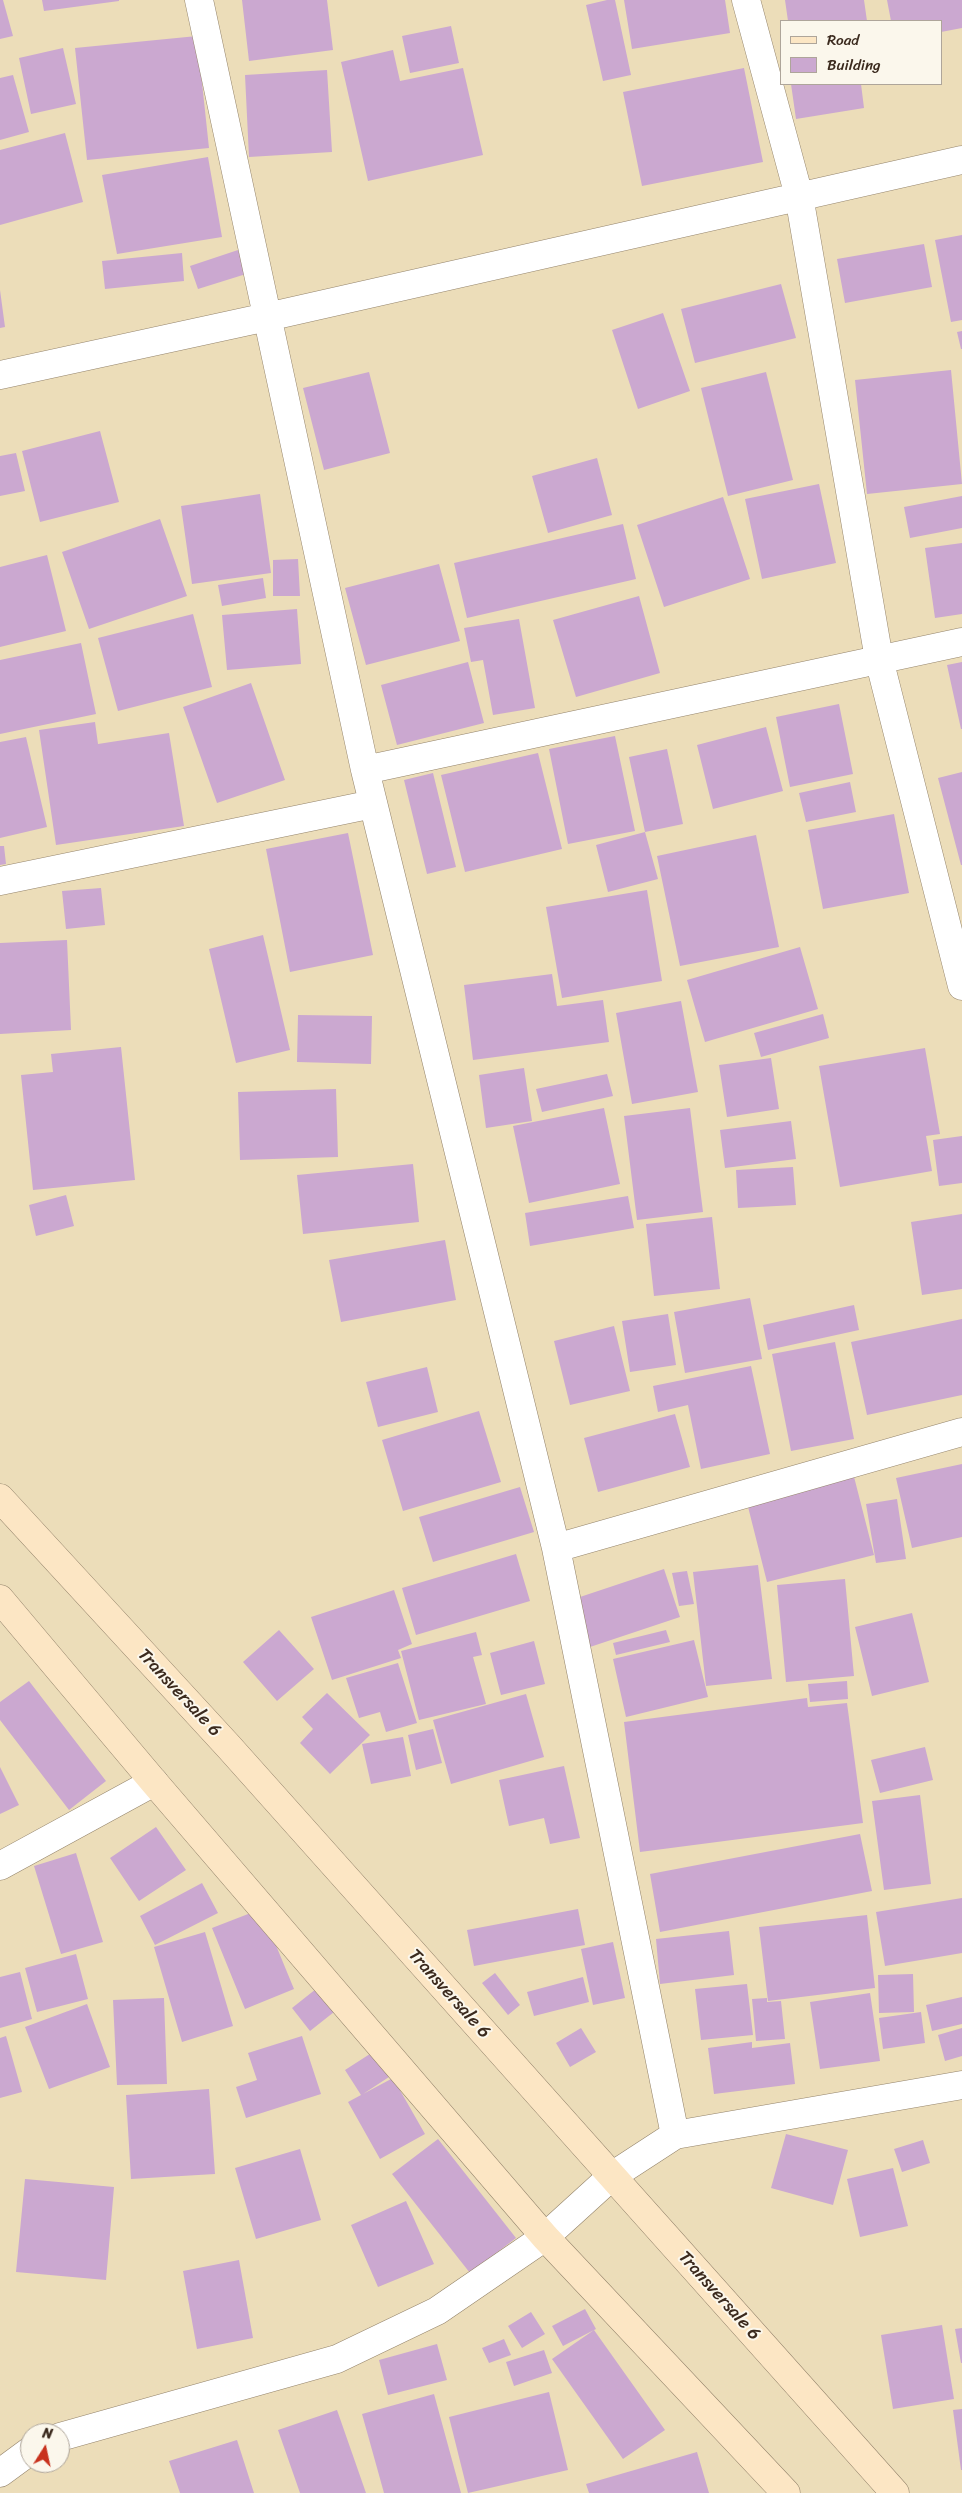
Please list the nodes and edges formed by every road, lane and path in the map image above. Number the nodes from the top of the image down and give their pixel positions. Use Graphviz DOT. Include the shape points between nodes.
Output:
graph roads {
  1 [pos="199,0"];
  2 [pos="746,0"];
  3 [pos="962,160"];
  4 [pos="799,196"];
  5 [pos="267,317"];
  6 [pos="0,375"];
  7 [pos="962,642"];
  8 [pos="879,659"];
  9 [pos="365,770"];
  10 [pos="373,804"];
  11 [pos="0,881"];
  12 [pos="962,986"];
  13 [pos="962,1432"];
  14 [pos="0,1498"];
  15 [pos="556,1548"];
  16 [pos="0,1599"];
  17 [pos="154,1782"];
  18 [pos="0,1866"];
  19 [pos="962,2085"];
  20 [pos="676,2135"];
  21 [pos="612,2176"];
  22 [pos="545,2237"];
  23 [pos="70,2434"];
  24 [pos="20,2458"];
  25 [pos="0,2473"];
  26 [pos="786,2493"];
  27 [pos="895,2493"];
  1 -- 5 [label="street"];
  2 -- 4 [label="street"];
  3 -- 4 [label="street"];
  4 -- 5 [label="street"];
  4 -- 8 [label="street"];
  5 -- 6 [label="street"];
  5 -- 9 [label="street"];
  7 -- 8 [label="street"];
  8 -- 9 [label="street"];
  8 -- 12 [label="street"];
  9 -- 10 [label="street"];
  10 -- 11 [label="street"];
  10 -- 15 [label="street"];
  13 -- 15 [label="street"];
  14 -- 21 [label="main road, Transversale 6" via="229,1747"];
  15 -- 20 [label="street"];
  16 -- 17 [label="main road"];
  17 -- 18 [label="street"];
  17 -- 22 [label="main road"];
  19 -- 20 [label="street"];
  20 -- 21 [label="street"];
  21 -- 22 [label="street"];
  21 -- 27 [label="main road, Transversale 6"];
  22 -- 23 [label="street" via="437,2311 337,2359"];
  22 -- 26 [label="main road"];
  24 -- 25 [label="street"];
}
